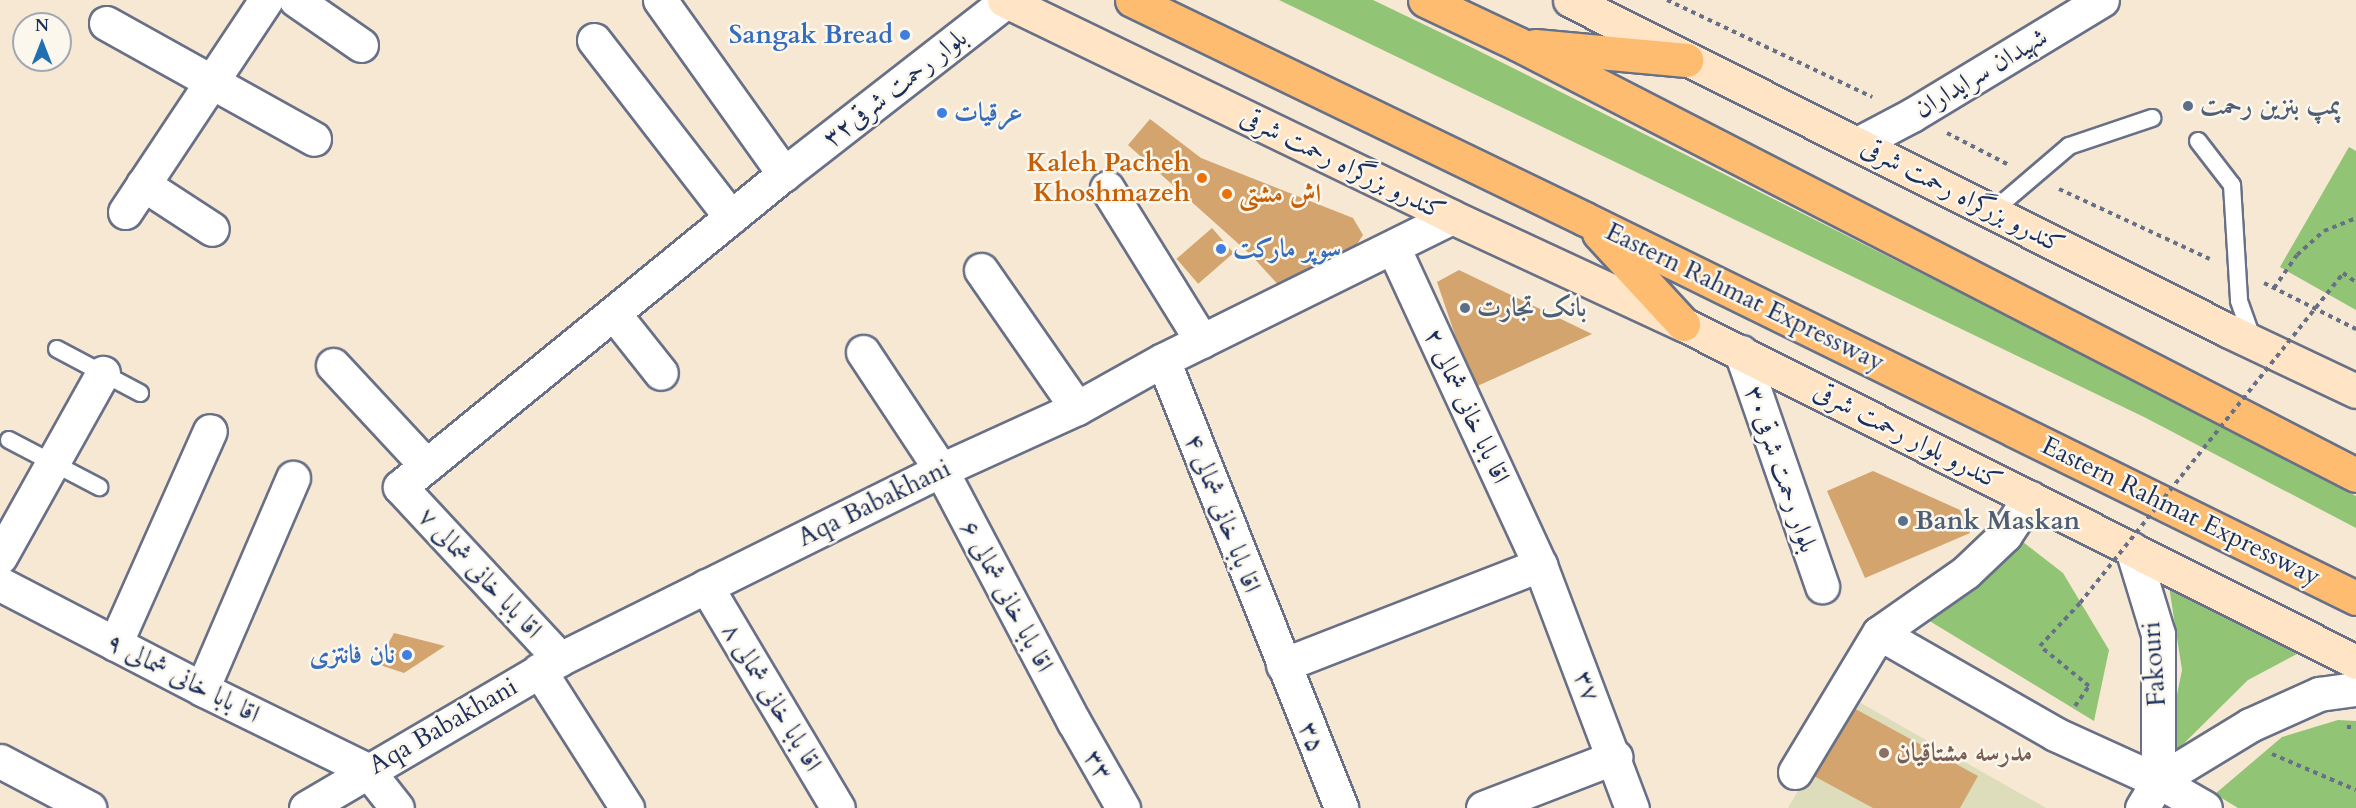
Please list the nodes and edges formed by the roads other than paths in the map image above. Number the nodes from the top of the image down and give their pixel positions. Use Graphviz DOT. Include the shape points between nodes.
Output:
graph roads {
  1 [pos="266,0"];
  2 [pos="296,0"];
  3 [pos="660,0"];
  4 [pos="1005,0"];
  5 [pos="1132,0"];
  6 [pos="1425,0"];
  7 [pos="1570,0"];
  8 [pos="2102,0"];
  9 [pos="106,23"];
  10 [pos="594,40"];
  11 [pos="1518,44"];
  12 [pos="361,45"];
  13 [pos="1686,60"];
  14 [pos="211,82"];
  15 [pos="2152,118"];
  16 [pos="314,139"];
  17 [pos="2198,141"];
  18 [pos="1859,143"];
  19 [pos="784,174"];
  20 [pos="143,184"];
  21 [pos="1107,188"];
  22 [pos="1993,211"];
  23 [pos="125,212"];
  24 [pos="731,217"];
  25 [pos="1452,217"];
  26 [pos="1585,219"];
  27 [pos="212,229"];
  28 [pos="1393,247"];
  29 [pos="981,270"];
  30 [pos="614,314"];
  31 [pos="1683,324"];
  32 [pos="1202,341"];
  33 [pos="2255,344"];
  34 [pos="57,349"];
  35 [pos="863,352"];
  36 [pos="1741,352"];
  37 [pos="1163,360"];
  38 [pos="333,365"];
  39 [pos="104,373"];
  40 [pos="661,373"];
  41 [pos="2356,391"];
  42 [pos="140,393"];
  43 [pos="1077,408"];
  44 [pos="210,431"];
  45 [pos="9,440"];
  46 [pos="53,463"];
  47 [pos="426,465"];
  48 [pos="940,470"];
  49 [pos="2356,475"];
  50 [pos="293,478"];
  51 [pos="99,487"];
  52 [pos="400,487"];
  53 [pos="2030,497"];
  54 [pos="2132,549"];
  55 [pos="0,557"];
  56 [pos="1540,565"];
  57 [pos="0,584"];
  58 [pos="706,586"];
  59 [pos="1822,586"];
  60 [pos="2356,598"];
  61 [pos="1879,633"];
  62 [pos="115,644"];
  63 [pos="2356,662"];
  64 [pos="549,664"];
  65 [pos="1283,665"];
  66 [pos="202,689"];
  67 [pos="2356,689"];
  68 [pos="1074,722"];
  69 [pos="1615,757"];
  70 [pos="0,761"];
  71 [pos="367,770"];
  72 [pos="1796,772"];
  73 [pos="2150,795"];
  74 [pos="90,808"];
  75 [pos="306,808"];
  76 [pos="397,808"];
  77 [pos="627,808"];
  78 [pos="838,808"];
  79 [pos="1123,808"];
  80 [pos="1341,808"];
  81 [pos="1483,808"];
  82 [pos="1632,808"];
  83 [pos="2205,808"];
  1 -- 14 [label="street"];
  2 -- 12 [label="street"];
  3 -- 19 [label="street"];
  4 -- 19 [label="street, بلوار رحمت شرقی۳۲"];
  4 -- 25 [label="main road, کندرو بزرگراه رحمت شرقی"];
  5 -- 26 [label="highway, Eastern Rahmat Expressway"];
  6 -- 11 [label="highway"];
  7 -- 13 [label="main road, کندرو بزرگراه رحمت شرقی"];
  8 -- 18 [label="street, شهیدان سرایداران"];
  9 -- 14 [label="street"];
  10 -- 24 [label="street"];
  11 -- 13 [label="highway"];
  11 -- 49 [label="highway"];
  13 -- 18 [label="main road, کندرو بزرگراه رحمت شرقی"];
  14 -- 16 [label="street"];
  14 -- 20 [label="street"];
  15 -- 22 [label="lane" via="2068,146"];
  17 -- 33 [label="lane" via="2232,185 2239,301"];
  18 -- 22 [label="main road, کندرو بزرگراه رحمت شرقی"];
  19 -- 24 [label="street, بلوار رحمت شرقی۳۲"];
  20 -- 23 [label="street"];
  20 -- 27 [label="street"];
  21 -- 32 [label="street"];
  22 -- 33 [label="main road, کندرو بزرگراه رحمت شرقی"];
  24 -- 30 [label="street, بلوار رحمت شرقی۳۲"];
  25 -- 28 [label="street, Aqa Babakhani"];
  25 -- 31 [label="main road, کندرو بزرگراه رحمت شرقی"];
  26 -- 31 [label="highway"];
  26 -- 60 [label="highway, Eastern Rahmat Expressway"];
  28 -- 32 [label="street, Aqa Babakhani"];
  28 -- 56 [label="street, ۲ اقا بابا خانی شمالی"];
  29 -- 43 [label="street"];
  30 -- 40 [label="street"];
  30 -- 47 [label="street, بلوار رحمت شرقی۳۲"];
  31 -- 36 [label="main road, کندرو بلوار رحمت شرقی"];
  32 -- 37 [label="street, Aqa Babakhani"];
  33 -- 41 [label="main road, کندرو بزرگراه رحمت شرقی"];
  34 -- 39 [label="lane"];
  35 -- 48 [label="street, ۶ اقا بابا خانی شمالی"];
  36 -- 53 [label="main road, کندرو بلوار رحمت شرقی"];
  36 -- 59 [label="street, بلوار رحمت شرقی۳۰"];
  37 -- 43 [label="street, Aqa Babakhani"];
  37 -- 65 [label="street, ۴ اقا بابا خانی شمالی"];
  38 -- 47 [label="street"];
  39 -- 42 [label="lane"];
  39 -- 46 [label="street"];
  43 -- 48 [label="street, Aqa Babakhani"];
  44 -- 62 [label="street"];
  45 -- 46 [label="lane"];
  46 -- 51 [label="lane"];
  46 -- 55 [label="street"];
  47 -- 52 [label="street, بلوار رحمت شرقی۳۲"];
  48 -- 58 [label="street, Aqa Babakhani"];
  48 -- 68 [label="street, ۶ اقا بابا خانی شمالی"];
  50 -- 66 [label="street"];
  52 -- 64 [label="street, ۷ اقا بابا خانی شمالی"];
  53 -- 54 [label="main road, کندرو بلوار رحمت شرقی"];
  53 -- 61 [label="street" via="2005,535 1966,572"];
  54 -- 63 [label="main road"];
  54 -- 73 [label="street, Fakouri" via="2158,634"];
  56 -- 65 [label="street"];
  56 -- 69 [label="street, ۳۷"];
  57 -- 62 [label="street, ۹ اقا بابا خانی شمالی"];
  58 -- 64 [label="street, Aqa Babakhani"];
  58 -- 78 [label="street, ۸ اقا بابا خانی شمالی"];
  61 -- 72 [label="street"];
  61 -- 73 [label="street" via="2055,734"];
  62 -- 66 [label="street, ۹ اقا بابا خانی شمالی"];
  64 -- 71 [label="street, Aqa Babakhani"];
  64 -- 77 [label="street, ۷ اقا بابا خانی شمالی"];
  65 -- 80 [label="street, ۳۵"];
  66 -- 71 [label="street, ۹ اقا بابا خانی شمالی"];
  67 -- 73 [label="street" via="2319,694 2259,720"];
  68 -- 79 [label="street, ۳۳"];
  69 -- 81 [label="street"];
  69 -- 82 [label="street, ۳۷"];
  70 -- 74 [label="street"];
  71 -- 75 [label="street, Aqa Babakhani"];
  71 -- 76 [label="street"];
  73 -- 83 [label="street"];
}
